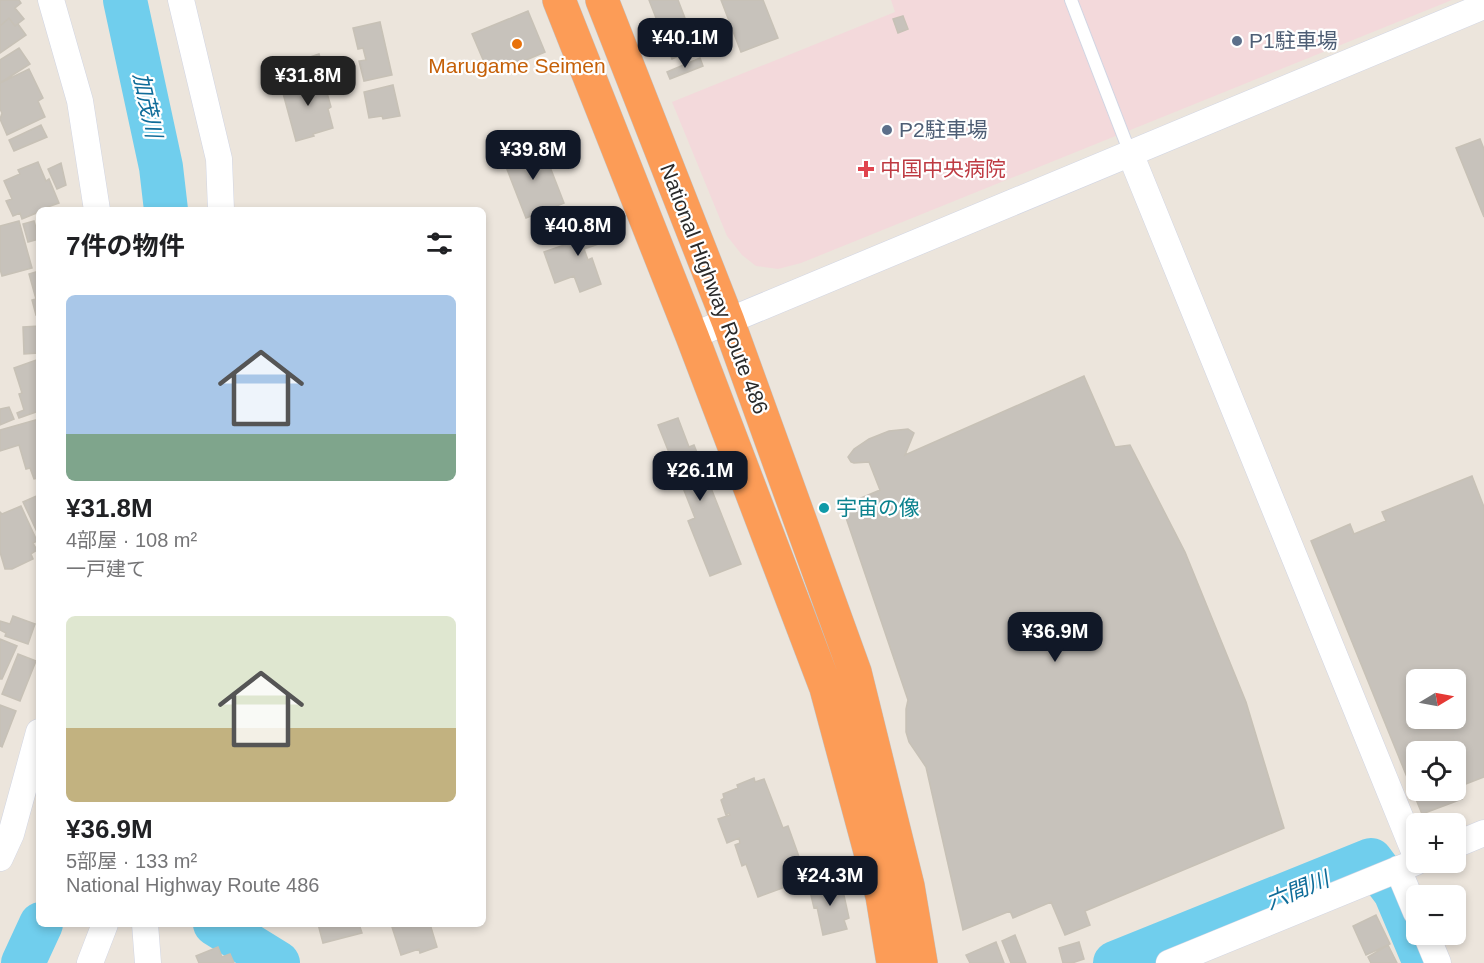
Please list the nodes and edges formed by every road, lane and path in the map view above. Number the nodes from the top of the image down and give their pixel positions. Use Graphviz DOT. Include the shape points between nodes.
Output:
graph roads {
  1 [pos="51,0"];
  2 [pos="181,0"];
  3 [pos="560,0"];
  4 [pos="602,0"];
  5 [pos="1071,0"];
  6 [pos="1484,6"];
  7 [pos="1130,153"];
  8 [pos="97,207"];
  9 [pos="221,207"];
  10 [pos="728,321"];
  11 [pos="692,336"];
  12 [pos="36,743"];
  13 [pos="1484,833"];
  14 [pos="1466,840"];
  15 [pos="1406,852"];
  16 [pos="0,858"];
  17 [pos="1406,864"];
  18 [pos="104,927"];
  19 [pos="145,927"];
  20 [pos="1431,945"];
  21 [pos="90,963"];
  22 [pos="148,963"];
  23 [pos="893,963"];
  24 [pos="921,963"];
  25 [pos="1169,963"];
  26 [pos="1438,963"];
  1 -- 8 [label="street" via="80,101"];
  2 -- 9 [label="street" via="219,159"];
  3 -- 11 [label="highway, National Highway Route 486"];
  4 -- 10 [label="highway, National Highway Route 486"];
  5 -- 7 [label="lane"];
  6 -- 7 [label="street"];
  7 -- 10 [label="street"];
  7 -- 15 [label="street"];
  10 -- 11 [label="street"];
  10 -- 24 [label="highway, National Highway Route 486" via="855,672 908,886"];
  11 -- 23 [label="highway, National Highway Route 486" via="826,688 882,896"];
  12 -- 16 [label="street" via="11,834"];
  13 -- 14 [label="street"];
  17 -- 25 [label="street"];
  18 -- 21 [label="street"];
  19 -- 22 [label="street"];
  20 -- 26 [label="street"];
}
